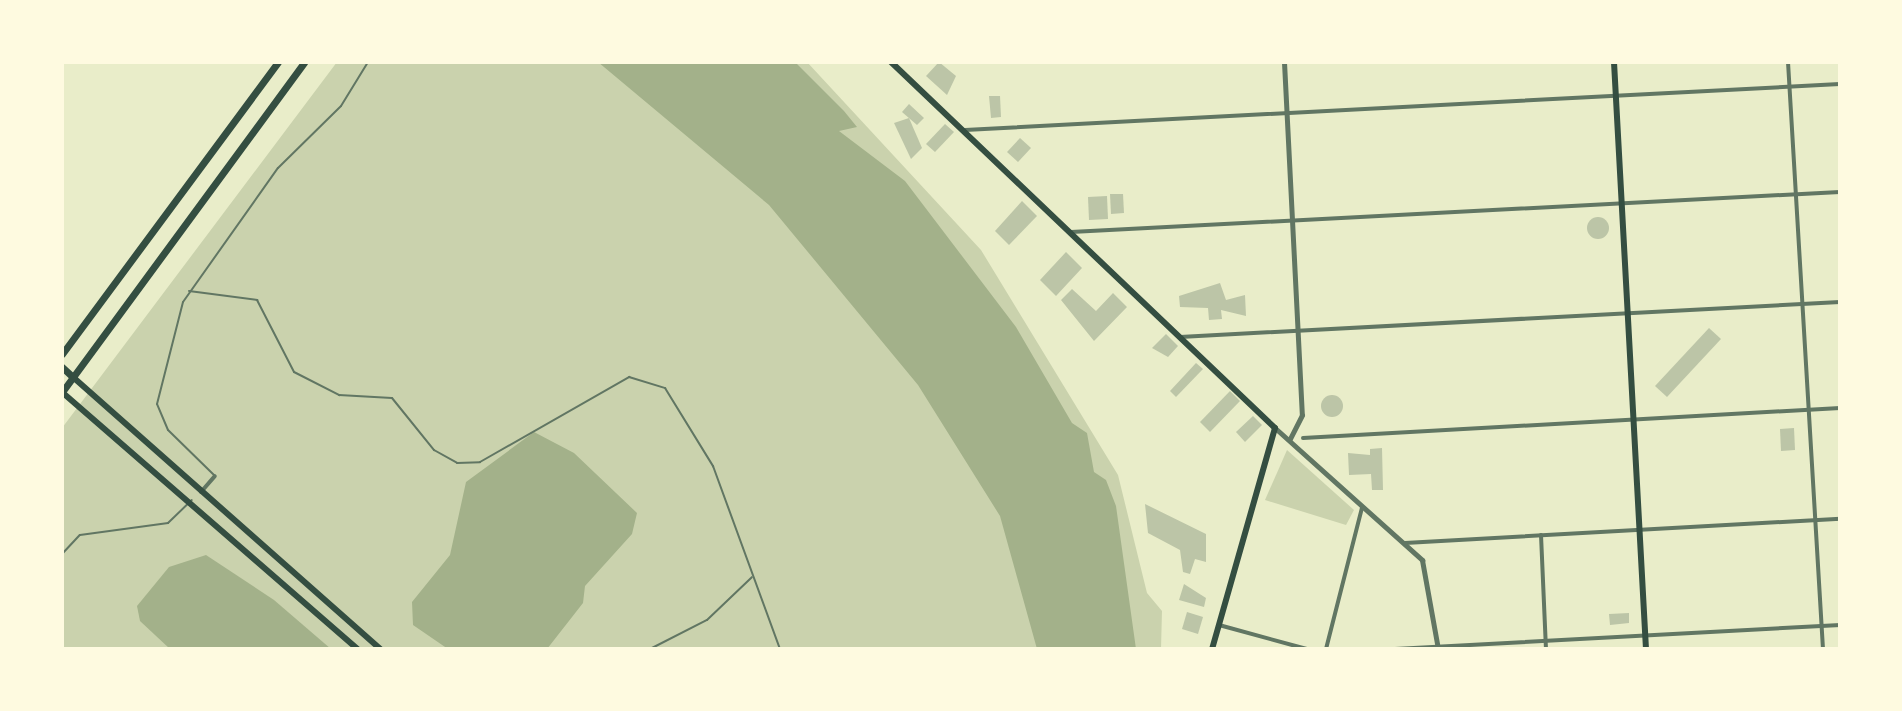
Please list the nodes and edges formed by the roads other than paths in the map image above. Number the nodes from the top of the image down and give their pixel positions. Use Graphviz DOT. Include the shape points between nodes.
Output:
graph roads {
  1 [pos="278,62"];
  2 [pos="304,62"];
  3 [pos="368,62"];
  4 [pos="891,62"];
  5 [pos="1284,62"];
  6 [pos="1614,62"];
  7 [pos="1788,62"];
  8 [pos="1840,84"];
  9 [pos="1789,86"];
  10 [pos="1616,94"];
  11 [pos="1287,114"];
  12 [pos="962,130"];
  13 [pos="1840,192"];
  14 [pos="1795,194"];
  15 [pos="1620,203"];
  16 [pos="1292,220"];
  17 [pos="1071,232"];
  18 [pos="189,291"];
  19 [pos="1840,302"];
  20 [pos="1801,304"];
  21 [pos="1626,313"];
  22 [pos="1298,331"];
  23 [pos="1180,337"];
  24 [pos="62,354"];
  25 [pos="62,367"];
  26 [pos="74,378"];
  27 [pos="62,393"];
  28 [pos="1840,408"];
  29 [pos="1807,409"];
  30 [pos="1632,418"];
  31 [pos="1275,428"];
  32 [pos="1303,438"];
  33 [pos="1290,439"];
  34 [pos="215,476"];
  35 [pos="201,492"];
  36 [pos="192,500"];
  37 [pos="1362,508"];
  38 [pos="1840,519"];
  39 [pos="1814,520"];
  40 [pos="1638,530"];
  41 [pos="1541,535"];
  42 [pos="1405,543"];
  43 [pos="62,554"];
  44 [pos="752,576"];
  45 [pos="1219,625"];
  46 [pos="1840,625"];
  47 [pos="1822,626"];
  48 [pos="1645,635"];
  49 [pos="1546,640"];
  50 [pos="1438,647"];
  51 [pos="358,649"];
  52 [pos="380,649"];
  53 [pos="650,649"];
  54 [pos="780,649"];
  55 [pos="1212,649"];
  56 [pos="1307,649"];
  57 [pos="1326,649"];
  58 [pos="1395,649"];
  59 [pos="1546,649"];
  60 [pos="1646,649"];
  61 [pos="1823,649"];
  1 -- 24 [label="highway"];
  2 -- 26 [label="highway"];
  3 -- 18 [label="lane" via="341,106 278,168"];
  4 -- 12 [label="main road"];
  5 -- 11 [label="street"];
  6 -- 10 [label="main road"];
  7 -- 9 [label="street"];
  8 -- 9 [label="street"];
  9 -- 10 [label="street"];
  9 -- 14 [label="street"];
  10 -- 11 [label="street"];
  10 -- 15 [label="main road"];
  11 -- 12 [label="street"];
  11 -- 16 [label="street"];
  12 -- 17 [label="main road"];
  13 -- 14 [label="street"];
  14 -- 15 [label="street"];
  14 -- 20 [label="street"];
  15 -- 16 [label="street"];
  15 -- 21 [label="main road"];
  16 -- 17 [label="street"];
  16 -- 22 [label="street"];
  17 -- 23 [label="main road"];
  18 -- 34 [label="lane" via="157,404 168,430"];
  18 -- 44 [label="lane" via="257,300 294,372 345,397 392,398 434,450 457,463 480,462 629,377 665,388 713,466"];
  19 -- 20 [label="street"];
  20 -- 21 [label="street"];
  20 -- 29 [label="street"];
  21 -- 22 [label="street"];
  21 -- 30 [label="main road"];
  22 -- 23 [label="street"];
  22 -- 33 [label="street" via="1302,415"];
  23 -- 31 [label="main road"];
  25 -- 26 [label="highway"];
  26 -- 27 [label="highway"];
  26 -- 35 [label="main road"];
  27 -- 36 [label="main road"];
  28 -- 29 [label="street"];
  29 -- 30 [label="street"];
  29 -- 39 [label="street"];
  30 -- 32 [label="street"];
  30 -- 40 [label="main road"];
  31 -- 33 [label="street"];
  31 -- 45 [label="main road"];
  33 -- 37 [label="street"];
  34 -- 35 [label="street"];
  35 -- 52 [label="main road"];
  36 -- 43 [label="lane" via="168,523 80,535"];
  36 -- 51 [label="main road"];
  37 -- 42 [label="street"];
  37 -- 57 [label="street"];
  38 -- 39 [label="street"];
  39 -- 40 [label="street"];
  39 -- 47 [label="street"];
  40 -- 41 [label="street"];
  40 -- 48 [label="main road"];
  41 -- 42 [label="street"];
  41 -- 49 [label="street"];
  42 -- 50 [label="street" via="1430,576"];
  44 -- 53 [label="lane" via="707,620"];
  44 -- 54 [label="lane"];
  45 -- 55 [label="main road"];
  45 -- 56 [label="street"];
  46 -- 47 [label="street"];
  47 -- 48 [label="street"];
  47 -- 61 [label="street"];
  48 -- 49 [label="street"];
  48 -- 60 [label="main road"];
  49 -- 50 [label="street"];
  49 -- 59 [label="street"];
  50 -- 58 [label="street"];
}
